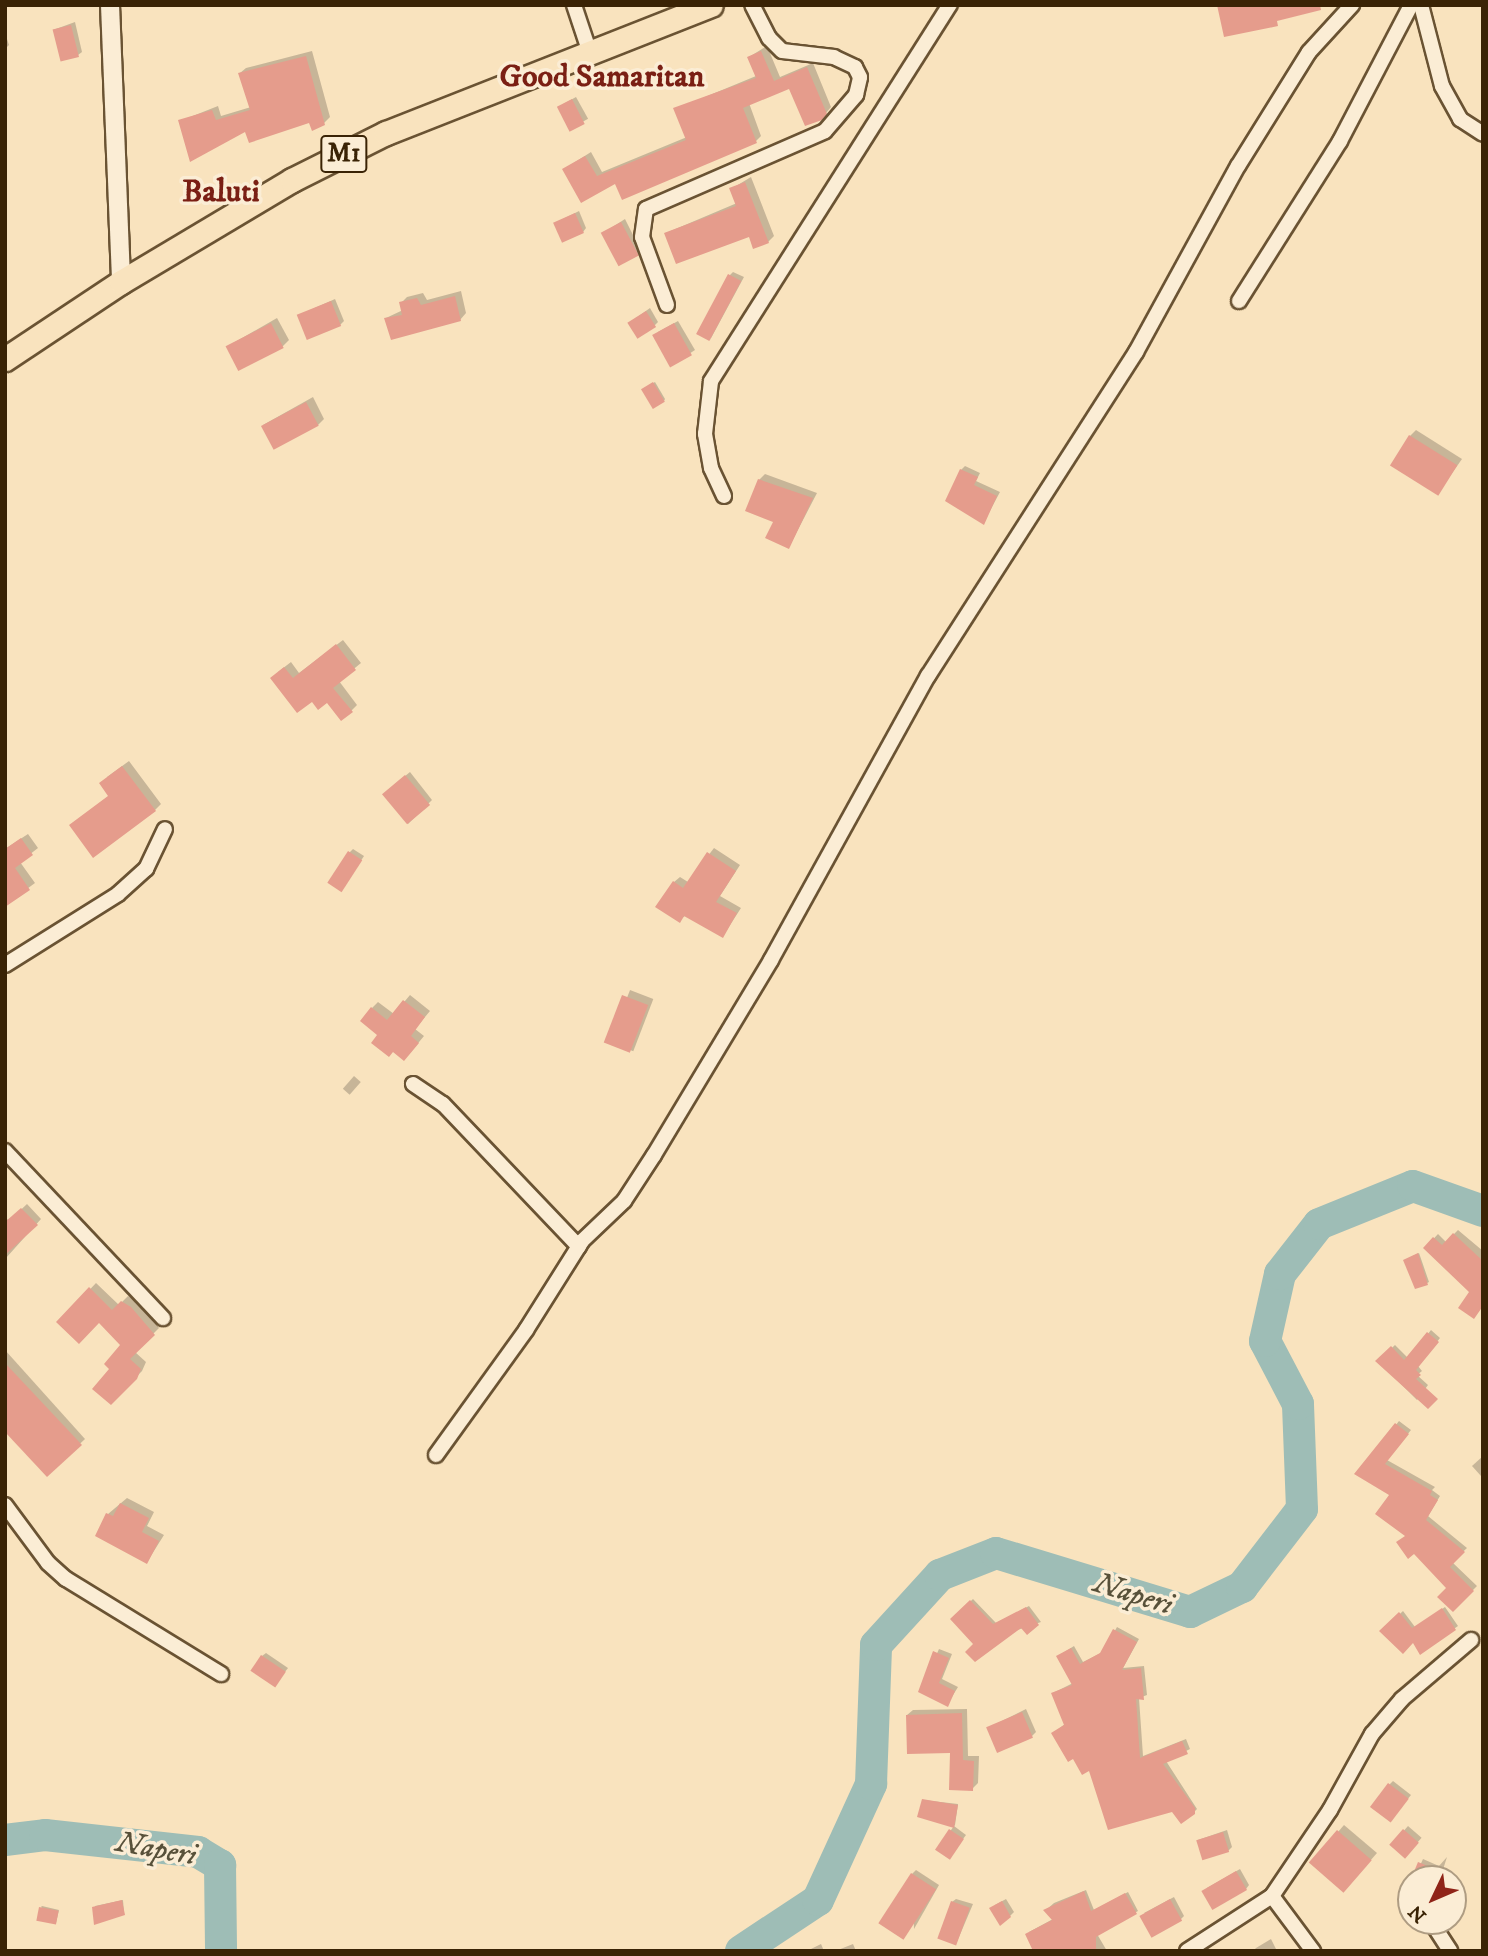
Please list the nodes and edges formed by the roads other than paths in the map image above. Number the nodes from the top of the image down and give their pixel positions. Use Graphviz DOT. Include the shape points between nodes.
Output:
graph roads {
  1 [pos="110,5"];
  2 [pos="574,5"];
  3 [pos="710,5"];
  4 [pos="752,5"];
  5 [pos="950,5"];
  6 [pos="1352,5"];
  7 [pos="1411,5"];
  8 [pos="1422,5"];
  9 [pos="589,50"];
  10 [pos="1483,134"];
  11 [pos="121,282"];
  12 [pos="1239,301"];
  13 [pos="667,305"];
  14 [pos="5,359"];
  15 [pos="724,496"];
  16 [pos="165,829"];
  17 [pos="5,965"];
  18 [pos="413,1084"];
  19 [pos="5,1151"];
  20 [pos="579,1247"];
  21 [pos="163,1318"];
  22 [pos="436,1455"];
  23 [pos="5,1505"];
  24 [pos="1471,1640"];
  25 [pos="220,1674"];
  26 [pos="1272,1896"];
  27 [pos="1440,1935"];
  28 [pos="1187,1951"];
  29 [pos="1313,1951"];
  30 [pos="1450,1951"];
  1 -- 11 [label="street"];
  2 -- 9 [label="street"];
  3 -- 9 [label="highway, M1"];
  4 -- 13 [label="street" via="769,38 782,51 834,57 856,67 860,77 856,95 825,131 646,209 642,237"];
  5 -- 15 [label="street" via="712,381 705,434 711,468"];
  6 -- 20 [label="street" via="1308,52 1238,166 1136,352 928,676 771,960 654,1155 624,1201"];
  7 -- 12 [label="street" via="1340,141"];
  8 -- 10 [label="street" via="1429,51 1442,86 1460,118"];
  9 -- 11 [label="highway, M1" via="374,139 292,180"];
  11 -- 14 [label="highway, M1"];
  16 -- 17 [label="street" via="146,869 118,894"];
  18 -- 20 [label="street" via="443,1104"];
  19 -- 21 [label="street"];
  20 -- 22 [label="street"];
  23 -- 25 [label="street" via="58,1572"];
  24 -- 26 [label="street" via="1402,1699 1372,1734 1330,1810"];
  26 -- 28 [label="street"];
  26 -- 29 [label="street"];
  27 -- 30 [label="street"];
}
